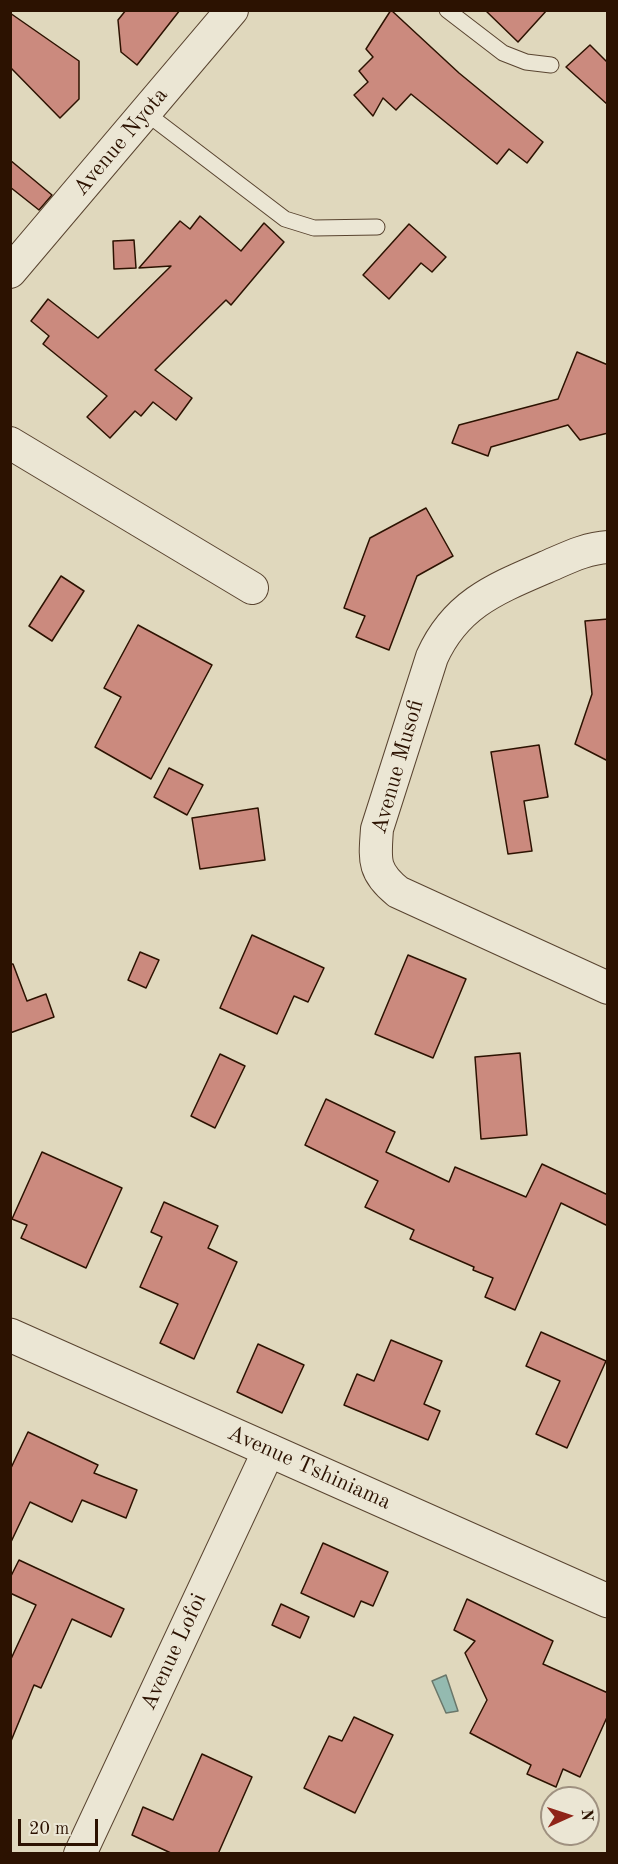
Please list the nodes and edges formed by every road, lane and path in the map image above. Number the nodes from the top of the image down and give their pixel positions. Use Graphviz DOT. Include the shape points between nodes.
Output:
graph roads {
  1 [pos="232,10"];
  2 [pos="447,10"];
  3 [pos="551,65"];
  4 [pos="146,113"];
  5 [pos="376,227"];
  6 [pos="10,272"];
  7 [pos="10,443"];
  8 [pos="608,547"];
  9 [pos="252,588"];
  10 [pos="608,988"];
  11 [pos="10,1335"];
  12 [pos="269,1450"];
  13 [pos="608,1601"];
  14 [pos="80,1854"];
  1 -- 4 [label="street, Avenue Nyota"];
  2 -- 3 [label="lane" via="503,53 526,62"];
  4 -- 5 [label="lane" via="285,219 314,228"];
  4 -- 6 [label="street, Avenue Nyota"];
  7 -- 9 [label="street"];
  8 -- 10 [label="street, Avenue Musofi" via="570,556 494,589 472,603 440,638 376,828 375,855 379,873 398,892"];
  11 -- 12 [label="street, Avenue Tshiniama"];
  12 -- 13 [label="street, Avenue Tshiniama"];
  12 -- 14 [label="street, Avenue Lofoi"];
}
